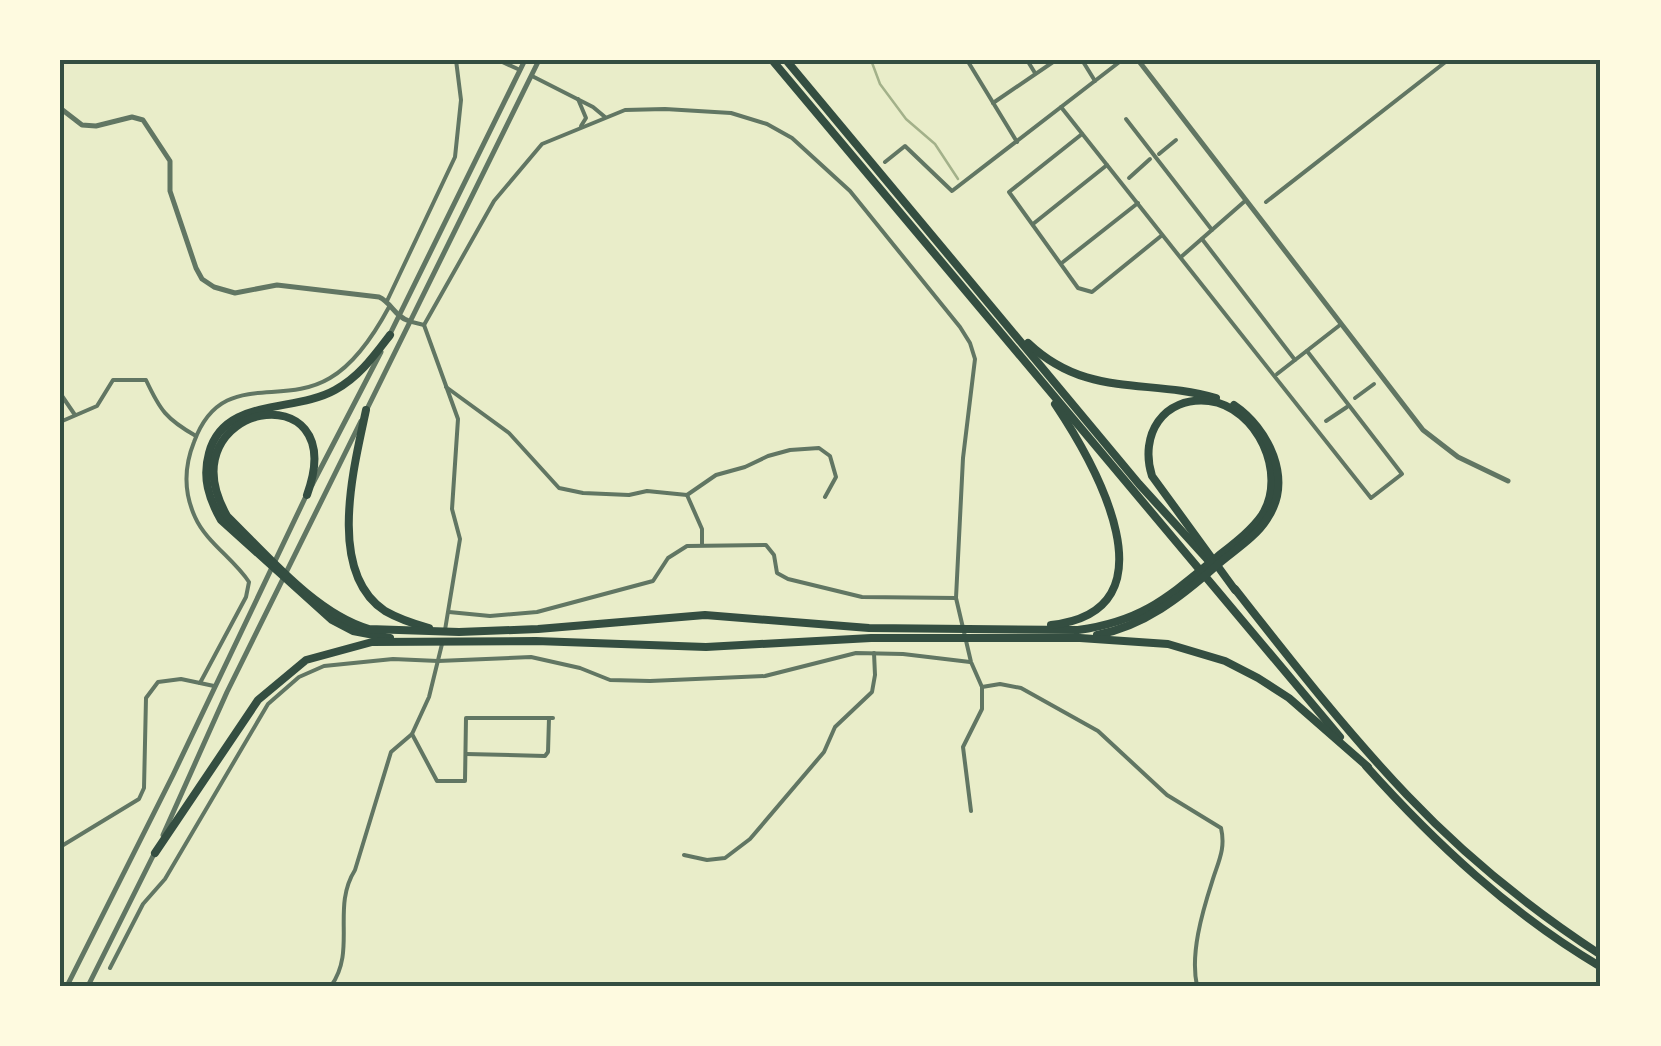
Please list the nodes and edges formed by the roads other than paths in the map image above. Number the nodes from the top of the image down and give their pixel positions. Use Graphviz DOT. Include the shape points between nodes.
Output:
graph roads {
  1 [pos="456,60"];
  2 [pos="498,60"];
  3 [pos="525,60"];
  4 [pos="539,60"];
  5 [pos="786,60"];
  6 [pos="967,60"];
  7 [pos="1027,60"];
  8 [pos="1056,60"];
  9 [pos="1082,60"];
  10 [pos="1122,60"];
  11 [pos="1138,60"];
  12 [pos="1448,60"];
  13 [pos="774,62"];
  14 [pos="520,70"];
  15 [pos="1036,74"];
  16 [pos="532,76"];
  17 [pos="1095,80"];
  18 [pos="578,99"];
  19 [pos="992,103"];
  20 [pos="1061,107"];
  21 [pos="60,108"];
  22 [pos="606,117"];
  23 [pos="1126,120"];
  24 [pos="581,126"];
  25 [pos="1082,134"];
  26 [pos="1176,140"];
  27 [pos="1017,142"];
  28 [pos="1159,154"];
  29 [pos="1150,159"];
  30 [pos="885,162"];
  31 [pos="1108,166"];
  32 [pos="1129,178"];
  33 [pos="856,187"];
  34 [pos="850,191"];
  35 [pos="1245,201"];
  36 [pos="1266,202"];
  37 [pos="1138,203"];
  38 [pos="1032,225"];
  39 [pos="1212,230"];
  40 [pos="1162,235"];
  41 [pos="1202,239"];
  42 [pos="1180,258"];
  43 [pos="1061,264"];
  44 [pos="388,304"];
  45 [pos="398,317"];
  46 [pos="409,321"];
  47 [pos="1007,322"];
  48 [pos="424,325"];
  49 [pos="1340,325"];
  50 [pos="390,334"];
  51 [pos="1307,350"];
  52 [pos="1295,360"];
  53 [pos="1275,375"];
  54 [pos="1036,376"];
  55 [pos="1374,384"];
  56 [pos="446,387"];
  57 [pos="60,392"];
  58 [pos="1355,398"];
  59 [pos="1346,406"];
  60 [pos="366,410"];
  61 [pos="76,416"];
  62 [pos="60,422"];
  63 [pos="1326,422"];
  64 [pos="196,436"];
  65 [pos="1508,481"];
  66 [pos="306,495"];
  67 [pos="687,495"];
  68 [pos="825,497"];
  69 [pos="702,545"];
  70 [pos="1226,554"];
  71 [pos="266,557"];
  72 [pos="1191,583"];
  73 [pos="1235,590"];
  74 [pos="306,594"];
  75 [pos="956,598"];
  76 [pos="449,612"];
  77 [pos="1015,629"];
  78 [pos="438,631"];
  79 [pos="936,633"];
  80 [pos="1004,633"];
  81 [pos="458,636"];
  82 [pos="1080,638"];
  83 [pos="434,641"];
  84 [pos="874,653"];
  85 [pos="438,661"];
  86 [pos="971,662"];
  87 [pos="200,683"];
  88 [pos="214,686"];
  89 [pos="982,687"];
  90 [pos="227,692"];
  91 [pos="412,734"];
  92 [pos="466,754"];
  93 [pos="1368,767"];
  94 [pos="970,811"];
  95 [pos="60,847"];
  96 [pos="155,853"];
  97 [pos="684,855"];
  98 [pos="1601,956"];
  99 [pos="100,963"];
  100 [pos="1601,967"];
  101 [pos="110,968"];
  102 [pos="69,986"];
  103 [pos="88,986"];
  104 [pos="331,986"];
  105 [pos="1197,986"];
  1 -- 44 [label="street" via="461,100 454,157"];
  2 -- 14 [label="street"];
  3 -- 14 [label="street"];
  4 -- 16 [label="street"];
  5 -- 47 [label="highway"];
  6 -- 19 [label="street"];
  7 -- 15 [label="street"];
  8 -- 15 [label="street"];
  9 -- 17 [label="street"];
  10 -- 17 [label="street"];
  11 -- 35 [label="street"];
  12 -- 36 [label="street"];
  13 -- 54 [label="highway"];
  14 -- 16 [label="street"];
  14 -- 45 [label="street"];
  15 -- 19 [label="street"];
  16 -- 18 [label="street"];
  16 -- 46 [label="street"];
  17 -- 20 [label="street"];
  18 -- 22 [label="street"];
  18 -- 24 [label="street" via="586,118"];
  19 -- 27 [label="street"];
  20 -- 25 [label="street"];
  20 -- 27 [label="street"];
  21 -- 44 [label="street" via="82,125 143,120 170,161 170,191 196,268 214,287 235,293 278,285 333,290"];
  22 -- 24 [label="street"];
  22 -- 34 [label="street" via="626,110 708,110 767,124"];
  23 -- 39 [label="street"];
  24 -- 48 [label="street" via="542,144 514,173"];
  25 -- 31 [label="street"];
  25 -- 38 [label="street" via="1009,192"];
  26 -- 28 [label="street"];
  27 -- 30 [label="street" via="952,191 905,146"];
  29 -- 32 [label="street"];
  31 -- 37 [label="street"];
  31 -- 38 [label="street"];
  33 -- 34 [label="street"];
  34 -- 75 [label="street" via="960,327 975,359"];
  35 -- 39 [label="street"];
  35 -- 49 [label="street"];
  37 -- 40 [label="street"];
  37 -- 43 [label="street"];
  38 -- 43 [label="street"];
  39 -- 41 [label="street"];
  40 -- 42 [label="street"];
  40 -- 43 [label="street" via="1092,292 1078,288"];
  41 -- 42 [label="street"];
  41 -- 52 [label="street"];
  42 -- 53 [label="street"];
  44 -- 45 [label="street"];
  44 -- 64 [label="street" via="354,359 334,376 314,386 235,395 215,408"];
  45 -- 46 [label="street"];
  45 -- 50 [label="street"];
  46 -- 48 [label="street"];
  46 -- 60 [label="street"];
  47 -- 70 [label="highway" via="1068,372 1122,387 1211,396 1249,415 1273,450 1276,498 1270,516"];
  47 -- 73 [label="highway"];
  48 -- 56 [label="street"];
  49 -- 51 [label="street"];
  49 -- 65 [label="street" via="1423,430 1458,457"];
  50 -- 66 [label="street"];
  50 -- 71 [label="highway" via="371,361 335,390 248,412 216,435 205,478 211,502 221,520"];
  51 -- 52 [label="street"];
  51 -- 53 [label="street" via="1402,474 1371,498"];
  52 -- 53 [label="street"];
  54 -- 77 [label="highway" via="1093,465 1112,514 1119,559 1099,608 1077,621"];
  54 -- 93 [label="highway"];
  55 -- 58 [label="street"];
  56 -- 67 [label="street" via="509,433 559,488"];
  56 -- 76 [label="street" via="458,419 452,509 460,539"];
  57 -- 61 [label="street"];
  59 -- 63 [label="street"];
  60 -- 78 [label="highway" via="350,512 355,573 382,609"];
  60 -- 90 [label="street"];
  61 -- 62 [label="street"];
  61 -- 64 [label="street" via="98,406 114,380 140,378 172,423"];
  64 -- 87 [label="street" via="188,458 190,505 248,582"];
  66 -- 71 [label="highway" via="316,458 300,424 254,416 220,443 216,498"];
  66 -- 88 [label="street"];
  67 -- 68 [label="street" via="716,475 810,447 830,456 836,477"];
  67 -- 69 [label="street"];
  69 -- 75 [label="street" via="766,545 777,574 788,580 862,597"];
  69 -- 76 [label="street" via="675,551 653,581 636,588 537,612"];
  70 -- 72 [label="highway"];
  70 -- 73 [label="highway" via="1264,513 1268,453 1232,410 1190,402 1158,421 1146,457 1152,476"];
  71 -- 74 [label="highway"];
  72 -- 77 [label="highway" via="1151,610 1106,626"];
  72 -- 82 [label="highway" via="1133,624"];
  73 -- 98 [label="highway" via="1408,796"];
  74 -- 78 [label="highway" via="354,625"];
  74 -- 83 [label="highway" via="354,631"];
  75 -- 86 [label="street"];
  76 -- 85 [label="street"];
  77 -- 80 [label="highway"];
  78 -- 81 [label="highway"];
  79 -- 80 [label="highway"];
  79 -- 81 [label="highway" via="706,647"];
  79 -- 81 [label="highway" via="705,615"];
  80 -- 82 [label="highway"];
  81 -- 83 [label="highway"];
  82 -- 93 [label="highway" via="1168,644 1224,660 1290,698"];
  83 -- 96 [label="highway" via="342,648 306,660 281,678 239,725"];
  84 -- 85 [label="street" via="765,676 650,681 610,680 531,656"];
  84 -- 86 [label="street"];
  84 -- 97 [label="street" via="872,692 836,727 824,752 750,838 724,858"];
  85 -- 91 [label="street"];
  85 -- 101 [label="street" via="352,661 324,666 283,688 143,904"];
  86 -- 89 [label="street"];
  87 -- 88 [label="street"];
  87 -- 95 [label="street" via="158,682 146,698 139,799"];
  88 -- 90 [label="street"];
  88 -- 102 [label="street"];
  89 -- 94 [label="street" via="982,709 963,747"];
  89 -- 105 [label="street" via="1021,688 1098,731 1167,796 1221,828 1225,844 1200,928"];
  90 -- 96 [label="street"];
  91 -- 92 [label="street" via="437,781 465,781"];
  91 -- 104 [label="street" via="391,752 355,870 344,886 344,964"];
  92 -- 92 [label="street" via="466,718 552,718 545,756"];
  93 -- 100 [label="highway" via="1484,884"];
  96 -- 99 [label="street"];
  99 -- 101 [label="street"];
  99 -- 103 [label="street"];
}
